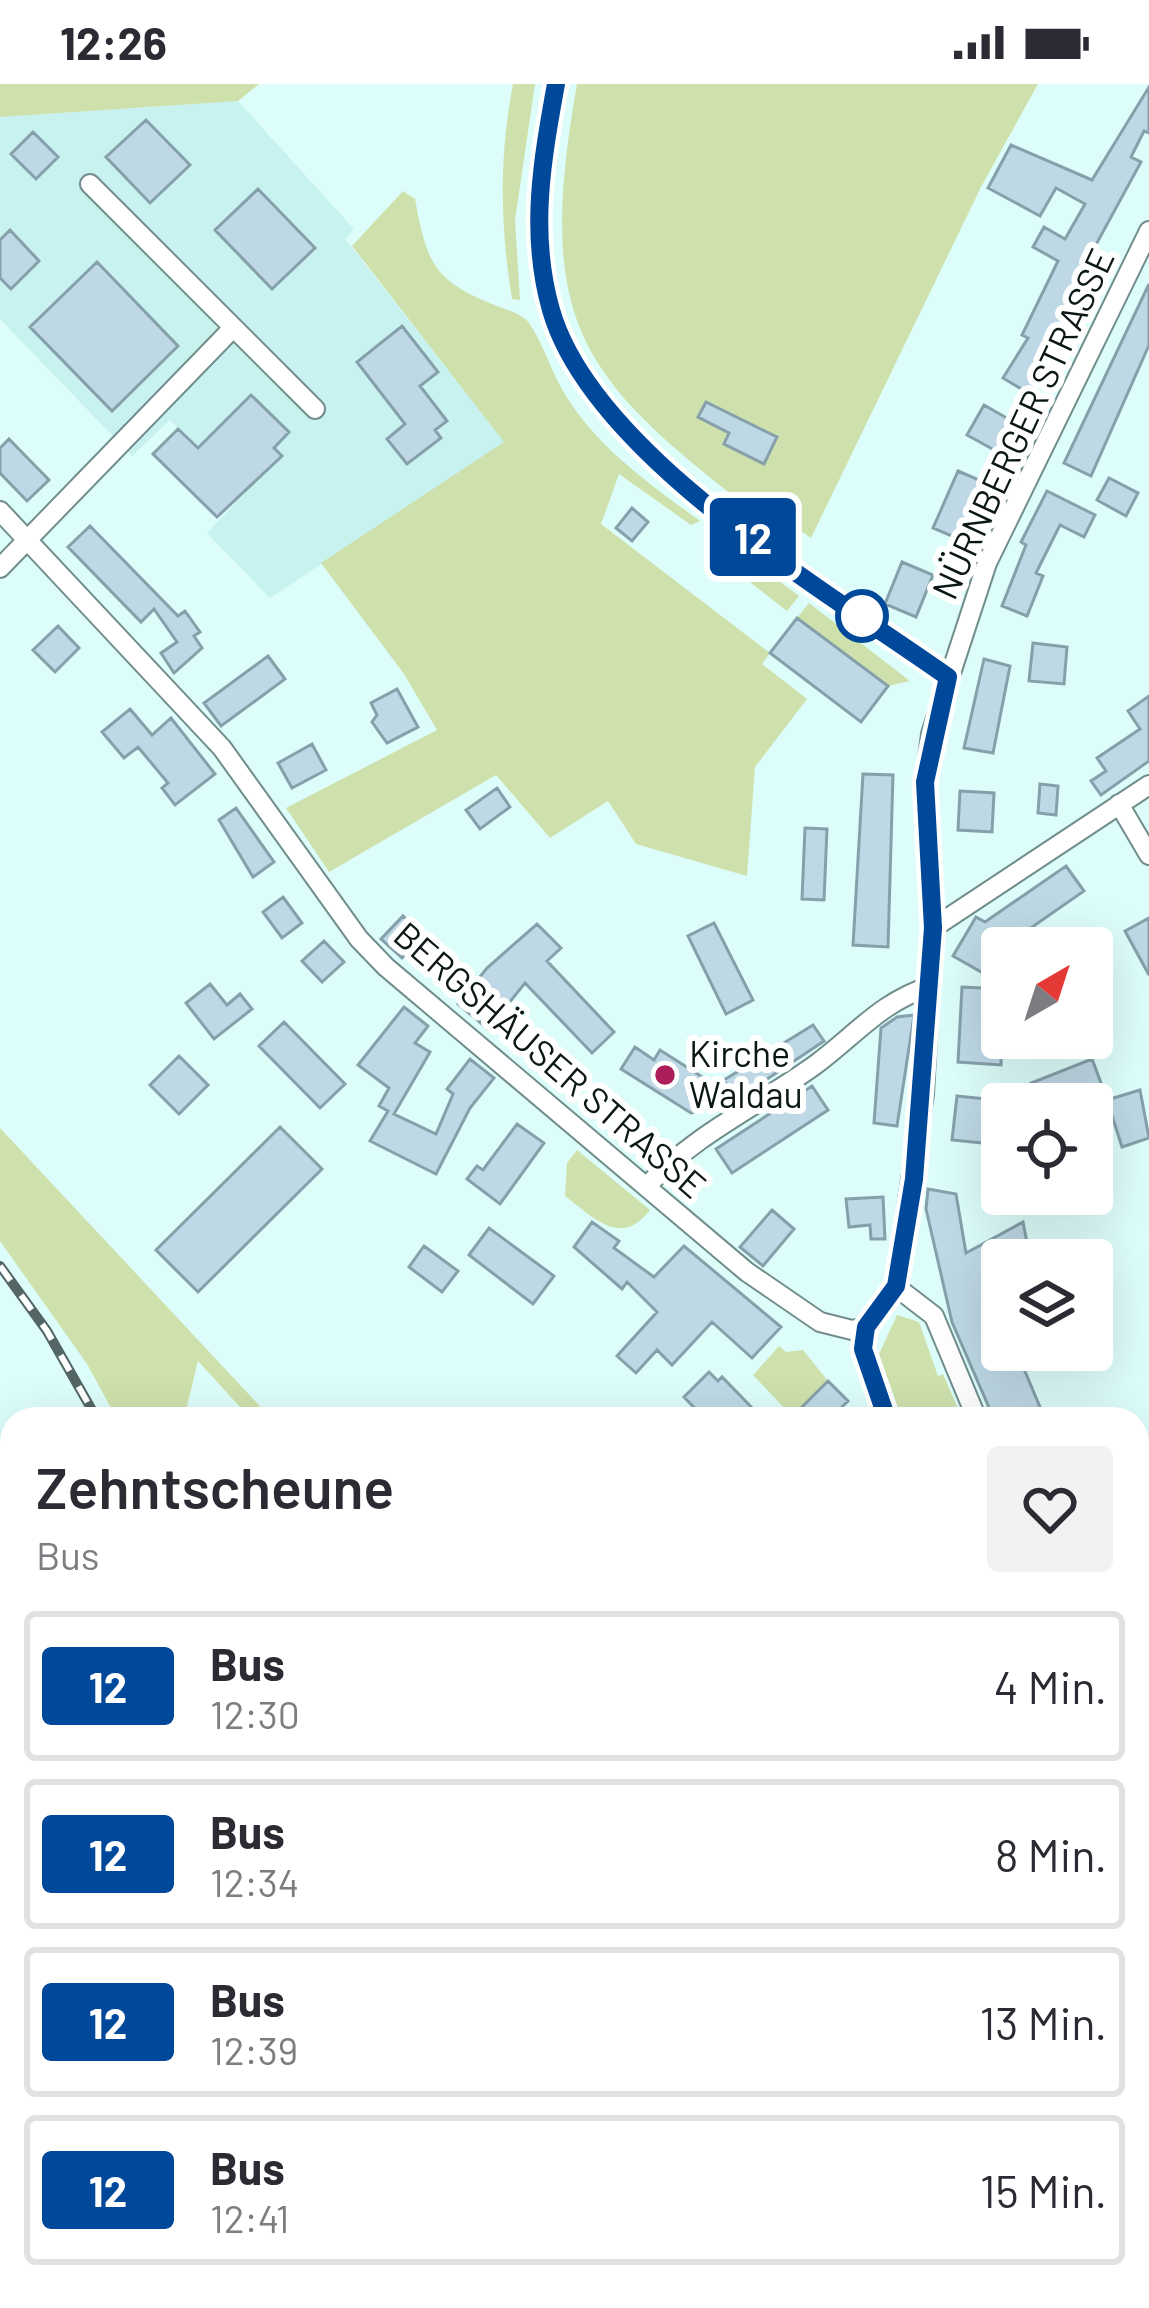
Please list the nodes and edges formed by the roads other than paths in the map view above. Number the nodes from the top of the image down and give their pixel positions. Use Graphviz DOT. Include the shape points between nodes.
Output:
graph roads {
  1 [pos="556,84"];
  2 [pos="90,184"];
  3 [pos="1149,231"];
  4 [pos="232,329"];
  5 [pos="315,409"];
  6 [pos="0,511"];
  7 [pos="28,540"];
  8 [pos="0,568"];
  9 [pos="948,677"];
  10 [pos="1149,785"];
  11 [pos="1119,804"];
  12 [pos="1149,855"];
  13 [pos="933,928"];
  14 [pos="931,986"];
  15 [pos="646,1186"];
  16 [pos="896,1286"];
  17 [pos="866,1327"];
  18 [pos="882,1407"];
  19 [pos="972,1407"];
  1 -- 9 [label="street" via="538,230 551,311 586,388 688,488"];
  2 -- 4 [label="street"];
  3 -- 9 [label="street, NÜRNBERGER STRASSE" via="987,563"];
  4 -- 5 [label="street"];
  4 -- 7 [label="street"];
  6 -- 7 [label="street, BERGSHÄUSER STRASSE"];
  7 -- 8 [label="street"];
  7 -- 15 [label="street, BERGSHÄUSER STRASSE" via="236,766 359,939"];
  9 -- 13 [label="street, NÜRNBERGER STRASSE" via="925,782"];
  10 -- 11 [label="street"];
  11 -- 12 [label="street"];
  11 -- 13 [label="street"];
  13 -- 14 [label="street, NÜRNBERGER STRASSE"];
  14 -- 15 [label="street" via="881,1007 817,1064 686,1147"];
  14 -- 16 [label="street, NÜRNBERGER STRASSE"];
  15 -- 17 [label="street, BERGSHÄUSER STRASSE" via="801,1310 835,1328"];
  16 -- 17 [label="street, NÜRNBERGER STRASSE"];
  16 -- 19 [label="street" via="934,1316"];
  17 -- 18 [label="street" via="866,1366"];
}
